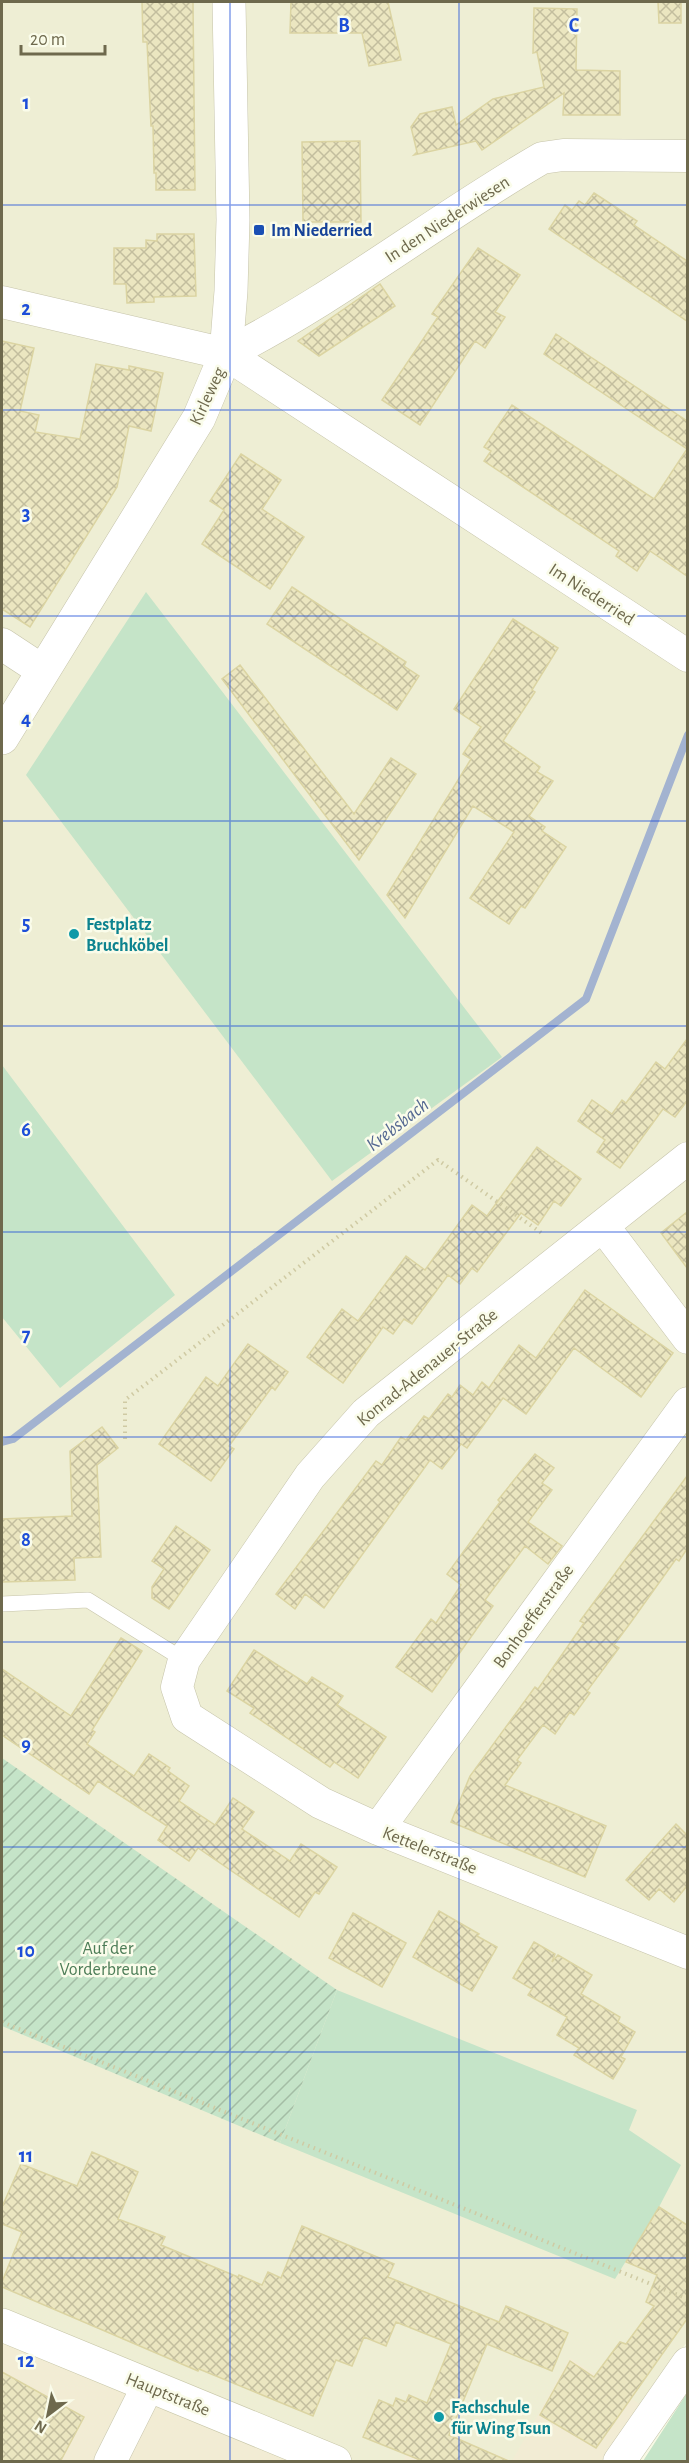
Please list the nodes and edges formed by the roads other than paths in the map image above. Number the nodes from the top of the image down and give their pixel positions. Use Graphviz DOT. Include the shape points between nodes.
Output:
graph roads {
  1 [pos="230,2"];
  2 [pos="687,156"];
  3 [pos="2,302"];
  4 [pos="226,354"];
  5 [pos="2,644"];
  6 [pos="682,653"];
  7 [pos="43,671"];
  8 [pos="2,738"];
  9 [pos="687,1158"];
  10 [pos="603,1226"];
  11 [pos="687,1338"];
  12 [pos="687,1403"];
  13 [pos="2,1604"];
  14 [pos="184,1660"];
  15 [pos="187,1717"];
  16 [pos="378,1829"];
  17 [pos="687,1951"];
  18 [pos="2,2325"];
  19 [pos="687,2363"];
  20 [pos="148,2386"];
  21 [pos="110,2462"];
  22 [pos="335,2462"];
  23 [pos="619,2462"];
  1 -- 4 [label="street, Kirleweg" via="233,220"];
  2 -- 4 [label="street, In den Niederwiesen" via="542,158 374,268"];
  3 -- 4 [label="street"];
  4 -- 6 [label="street, Im Niederried"];
  4 -- 7 [label="street, Kirleweg" via="199,418"];
  5 -- 7 [label="street"];
  7 -- 8 [label="street, Kirleweg"];
  9 -- 10 [label="street, Konrad-Adenauer-Straße"];
  10 -- 11 [label="street"];
  10 -- 14 [label="street, Konrad-Adenauer-Straße" via="366,1413 310,1476"];
  12 -- 16 [label="street, Bonhoefferstraße"];
  13 -- 14 [label="lane" via="88,1600"];
  14 -- 15 [label="street, Konrad-Adenauer-Straße" via="177,1687"];
  15 -- 16 [label="street, Kettelerstraße" via="321,1803"];
  16 -- 17 [label="street, Kettelerstraße"];
  18 -- 20 [label="street, Hauptstraße"];
  19 -- 23 [label="street"];
  20 -- 21 [label="street"];
  20 -- 22 [label="street, Hauptstraße"];
}
